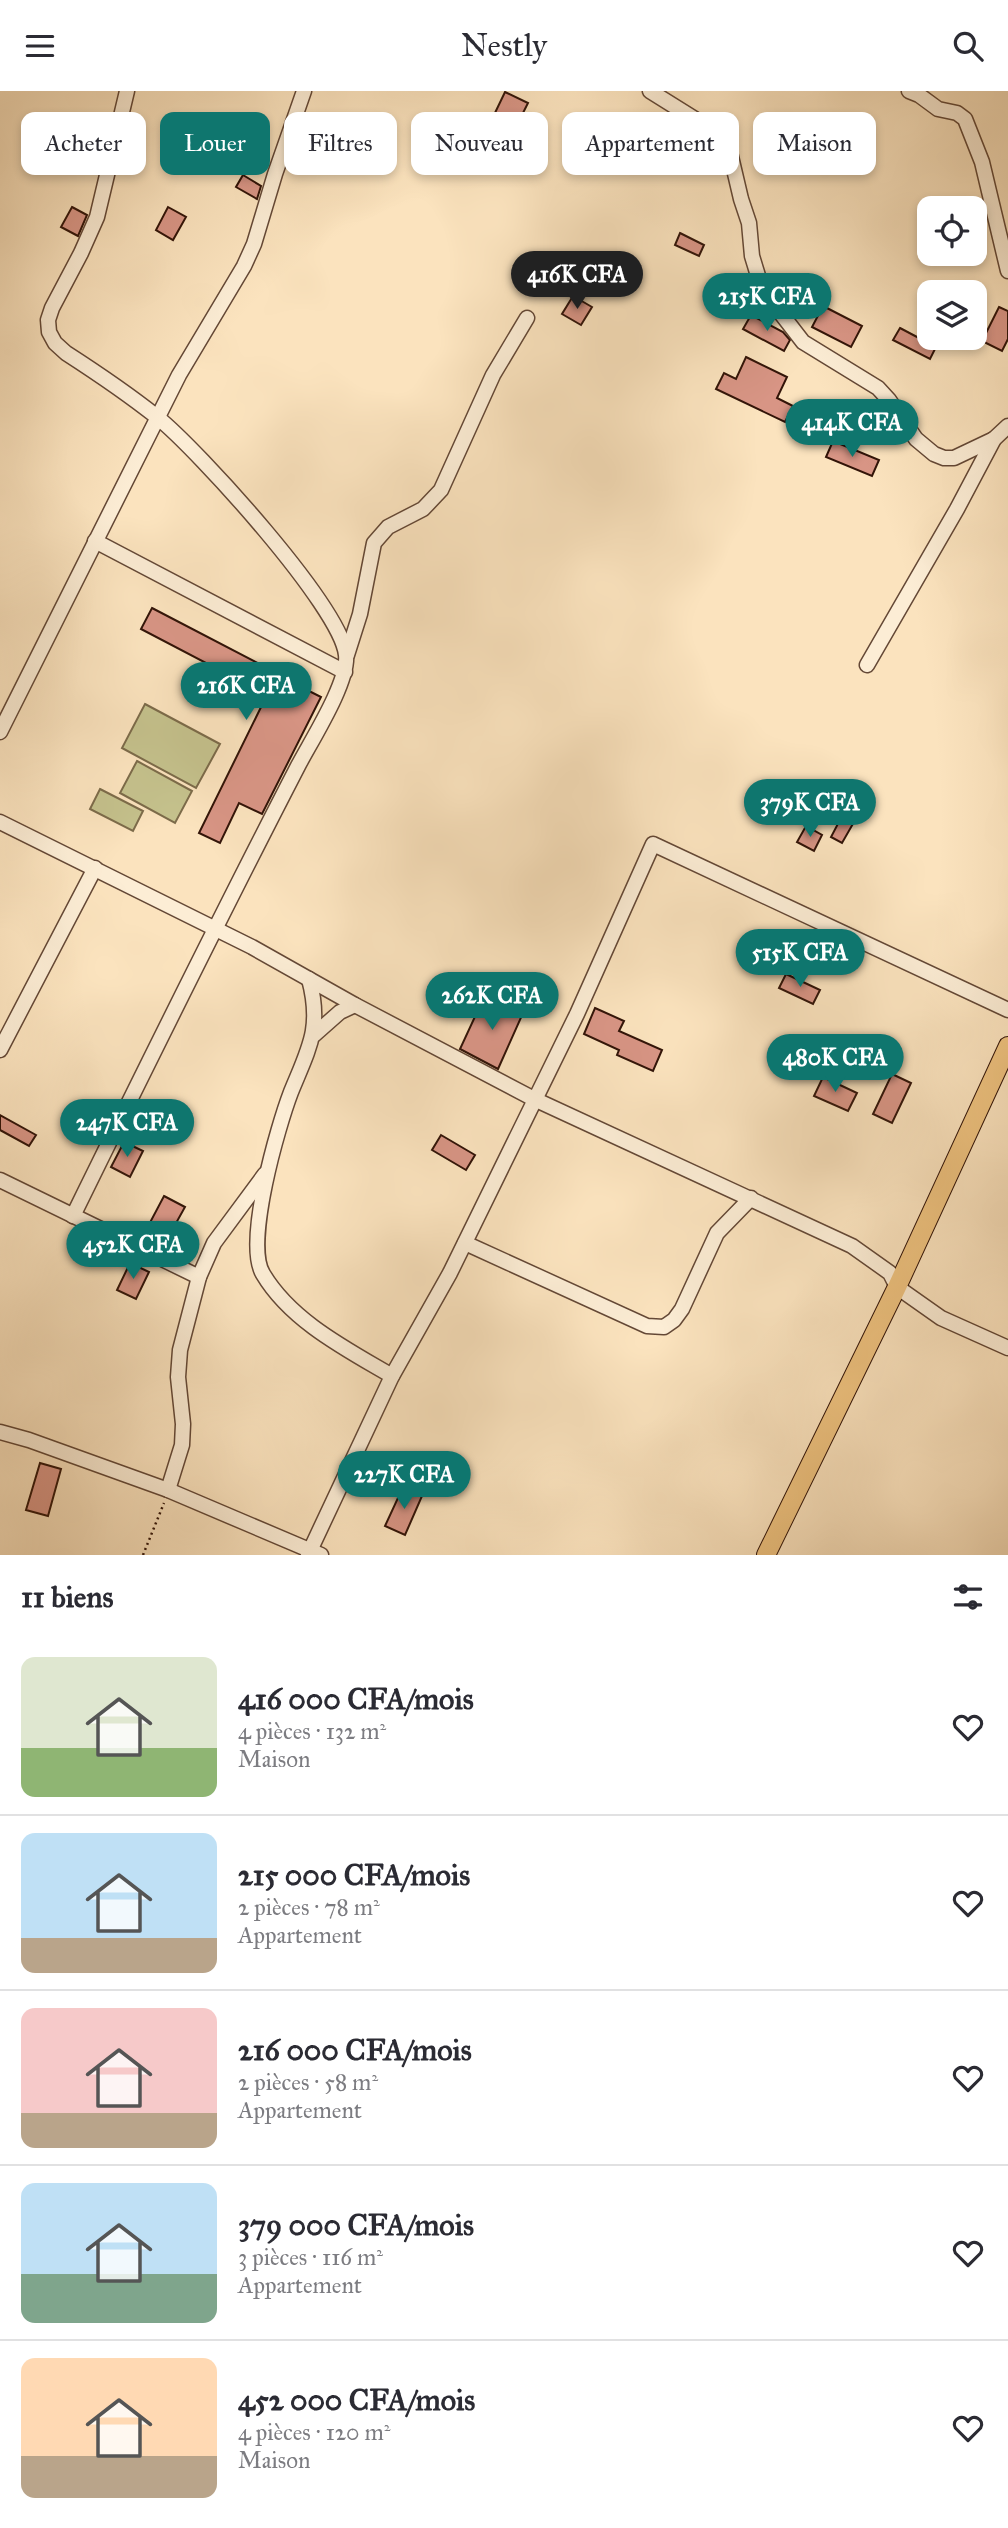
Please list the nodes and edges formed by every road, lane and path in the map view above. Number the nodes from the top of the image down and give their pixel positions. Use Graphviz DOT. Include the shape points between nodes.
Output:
graph roads {
  1 [pos="127,91"];
  2 [pos="304,91"];
  3 [pos="650,91"];
  4 [pos="909,91"];
  5 [pos="1008,271"];
  6 [pos="527,318"];
  7 [pos="158,418"];
  8 [pos="1008,426"];
  9 [pos="993,439"];
  10 [pos="95,541"];
  11 [pos="346,656"];
  12 [pos="867,665"];
  13 [pos="345,672"];
  14 [pos="0,732"];
  15 [pos="0,821"];
  16 [pos="94,868"];
  17 [pos="214,927"];
  18 [pos="309,979"];
  19 [pos="355,1005"];
  20 [pos="1008,1010"];
  21 [pos="314,1035"];
  22 [pos="1008,1046"];
  23 [pos="0,1049"];
  24 [pos="534,1099"];
  25 [pos="268,1170"];
  26 [pos="0,1180"];
  27 [pos="751,1198"];
  28 [pos="73,1216"];
  29 [pos="465,1243"];
  30 [pos="199,1277"];
  31 [pos="897,1286"];
  32 [pos="1008,1348"];
  33 [pos="392,1376"];
  34 [pos="0,1431"];
  35 [pos="169,1490"];
  36 [pos="313,1553"];
  37 [pos="143,1555"];
  38 [pos="766,1555"];
  1 -- 7 [label="street" via="97,217 51,308 49,332 66,353"];
  2 -- 7 [label="street" via="254,244"];
  3 -- 9 [label="street" via="705,124 729,148 759,279 803,342 878,389 916,439 934,454 954,458"];
  4 -- 5 [label="street" via="965,119 982,162"];
  6 -- 11 [label="street" via="493,375 436,498 388,527 374,543"];
  7 -- 10 [label="street"];
  7 -- 11 [label="street" via="235,498 310,588 343,641"];
  8 -- 9 [label="street"];
  9 -- 12 [label="street"];
  10 -- 13 [label="street"];
  10 -- 14 [label="street"];
  11 -- 13 [label="street"];
  13 -- 17 [label="street"];
  15 -- 16 [label="street"];
  16 -- 17 [label="street"];
  16 -- 23 [label="street"];
  17 -- 18 [label="street"];
  17 -- 28 [label="street"];
  18 -- 19 [label="street"];
  18 -- 21 [label="street"];
  19 -- 21 [label="street"];
  19 -- 24 [label="street"];
  20 -- 24 [label="street" via="653,844"];
  21 -- 25 [label="street" via="285,1107"];
  22 -- 31 [label="main road"];
  24 -- 27 [label="street"];
  24 -- 29 [label="street"];
  25 -- 30 [label="street" via="214,1243"];
  25 -- 33 [label="street" via="258,1236 261,1272 281,1299 308,1322"];
  26 -- 28 [label="street"];
  27 -- 29 [label="street" via="717,1233 682,1309 664,1327 647,1326"];
  27 -- 31 [label="street" via="852,1246 890,1273"];
  28 -- 30 [label="street"];
  29 -- 33 [label="street"];
  30 -- 35 [label="street" via="180,1350 182,1445"];
  31 -- 32 [label="street" via="941,1318"];
  31 -- 38 [label="main road"];
  33 -- 36 [label="street"];
  34 -- 35 [label="street"];
  35 -- 36 [label="street"];
  35 -- 37 [label="path"];
}
